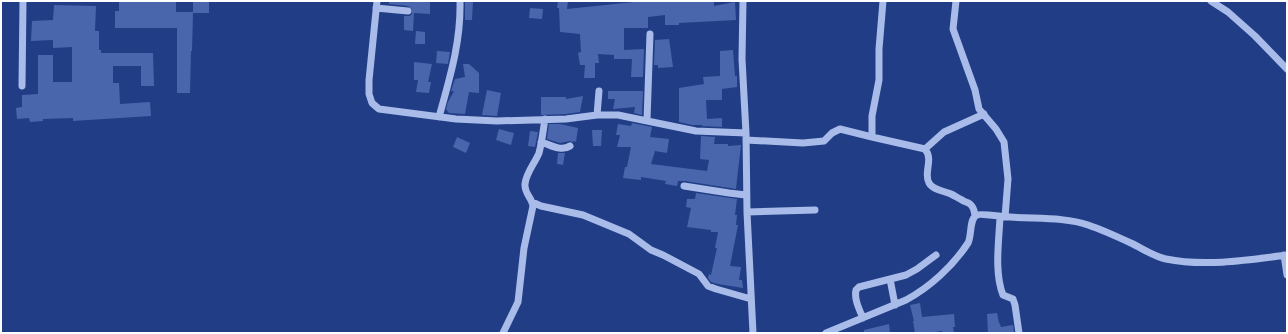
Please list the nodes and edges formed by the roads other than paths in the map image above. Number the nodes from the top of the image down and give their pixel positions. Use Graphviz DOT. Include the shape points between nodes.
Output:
graph roads {
  1 [pos="23,1"];
  2 [pos="460,1"];
  3 [pos="743,1"];
  4 [pos="883,1"];
  5 [pos="956,1"];
  6 [pos="1213,2"];
  7 [pos="377,4"];
  8 [pos="408,11"];
  9 [pos="650,34"];
  10 [pos="1287,70"];
  11 [pos="22,86"];
  12 [pos="599,92"];
  13 [pos="984,114"];
  14 [pos="597,115"];
  15 [pos="439,117"];
  16 [pos="545,119"];
  17 [pos="646,120"];
  18 [pos="746,136"];
  19 [pos="872,137"];
  20 [pos="541,142"];
  21 [pos="570,146"];
  22 [pos="925,149"];
  23 [pos="684,186"];
  24 [pos="746,195"];
  25 [pos="532,202"];
  26 [pos="815,210"];
  27 [pos="747,212"];
  28 [pos="975,215"];
  29 [pos="1003,217"];
  30 [pos="936,255"];
  31 [pos="1285,255"];
  32 [pos="1287,275"];
  33 [pos="890,279"];
  34 [pos="751,299"];
  35 [pos="894,304"];
  36 [pos="862,318"];
  37 [pos="503,333"];
  38 [pos="752,333"];
  39 [pos="826,333"];
  40 [pos="1019,333"];
  1 -- 11 [label="street"];
  2 -- 15 [label="street" via="461,21 456,52"];
  3 -- 18 [label="street" via="742,59"];
  4 -- 19 [label="street" via="879,80 872,116"];
  5 -- 13 [label="street" via="954,29 979,109"];
  6 -- 10 [label="street" via="1255,36"];
  7 -- 8 [label="street"];
  7 -- 15 [label="street" via="369,80 372,103 379,109"];
  9 -- 17 [label="street"];
  12 -- 14 [label="street"];
  13 -- 22 [label="street" via="944,132"];
  13 -- 29 [label="street" via="1004,142 1008,179"];
  14 -- 16 [label="street"];
  14 -- 17 [label="street" via="618,115"];
  15 -- 16 [label="street" via="497,121"];
  16 -- 20 [label="street"];
  17 -- 18 [label="street" via="696,131"];
  18 -- 19 [label="street" via="803,143 824,141 840,129"];
  18 -- 24 [label="street"];
  19 -- 22 [label="street"];
  20 -- 21 [label="street" via="560,149"];
  20 -- 25 [label="street" via="524,185"];
  22 -- 28 [label="street" via="928,153 929,184 970,203"];
  23 -- 24 [label="street"];
  24 -- 27 [label="street"];
  25 -- 34 [label="street" via="583,215 629,234 651,250 699,274 708,286"];
  25 -- 37 [label="street" via="518,302"];
  26 -- 27 [label="street"];
  27 -- 34 [label="street"];
  28 -- 29 [label="street"];
  28 -- 35 [label="street" via="969,240 947,269 917,294"];
  29 -- 31 [label="street" via="1086,224 1156,256 1186,262 1210,263"];
  29 -- 40 [label="street" via="998,263 999,282 1003,295 1013,299"];
  30 -- 33 [label="street" via="906,275"];
  31 -- 32 [label="street"];
  33 -- 35 [label="street"];
  33 -- 36 [label="street" via="856,290 856,302"];
  34 -- 38 [label="street"];
  35 -- 36 [label="street"];
  36 -- 39 [label="street"];
}
